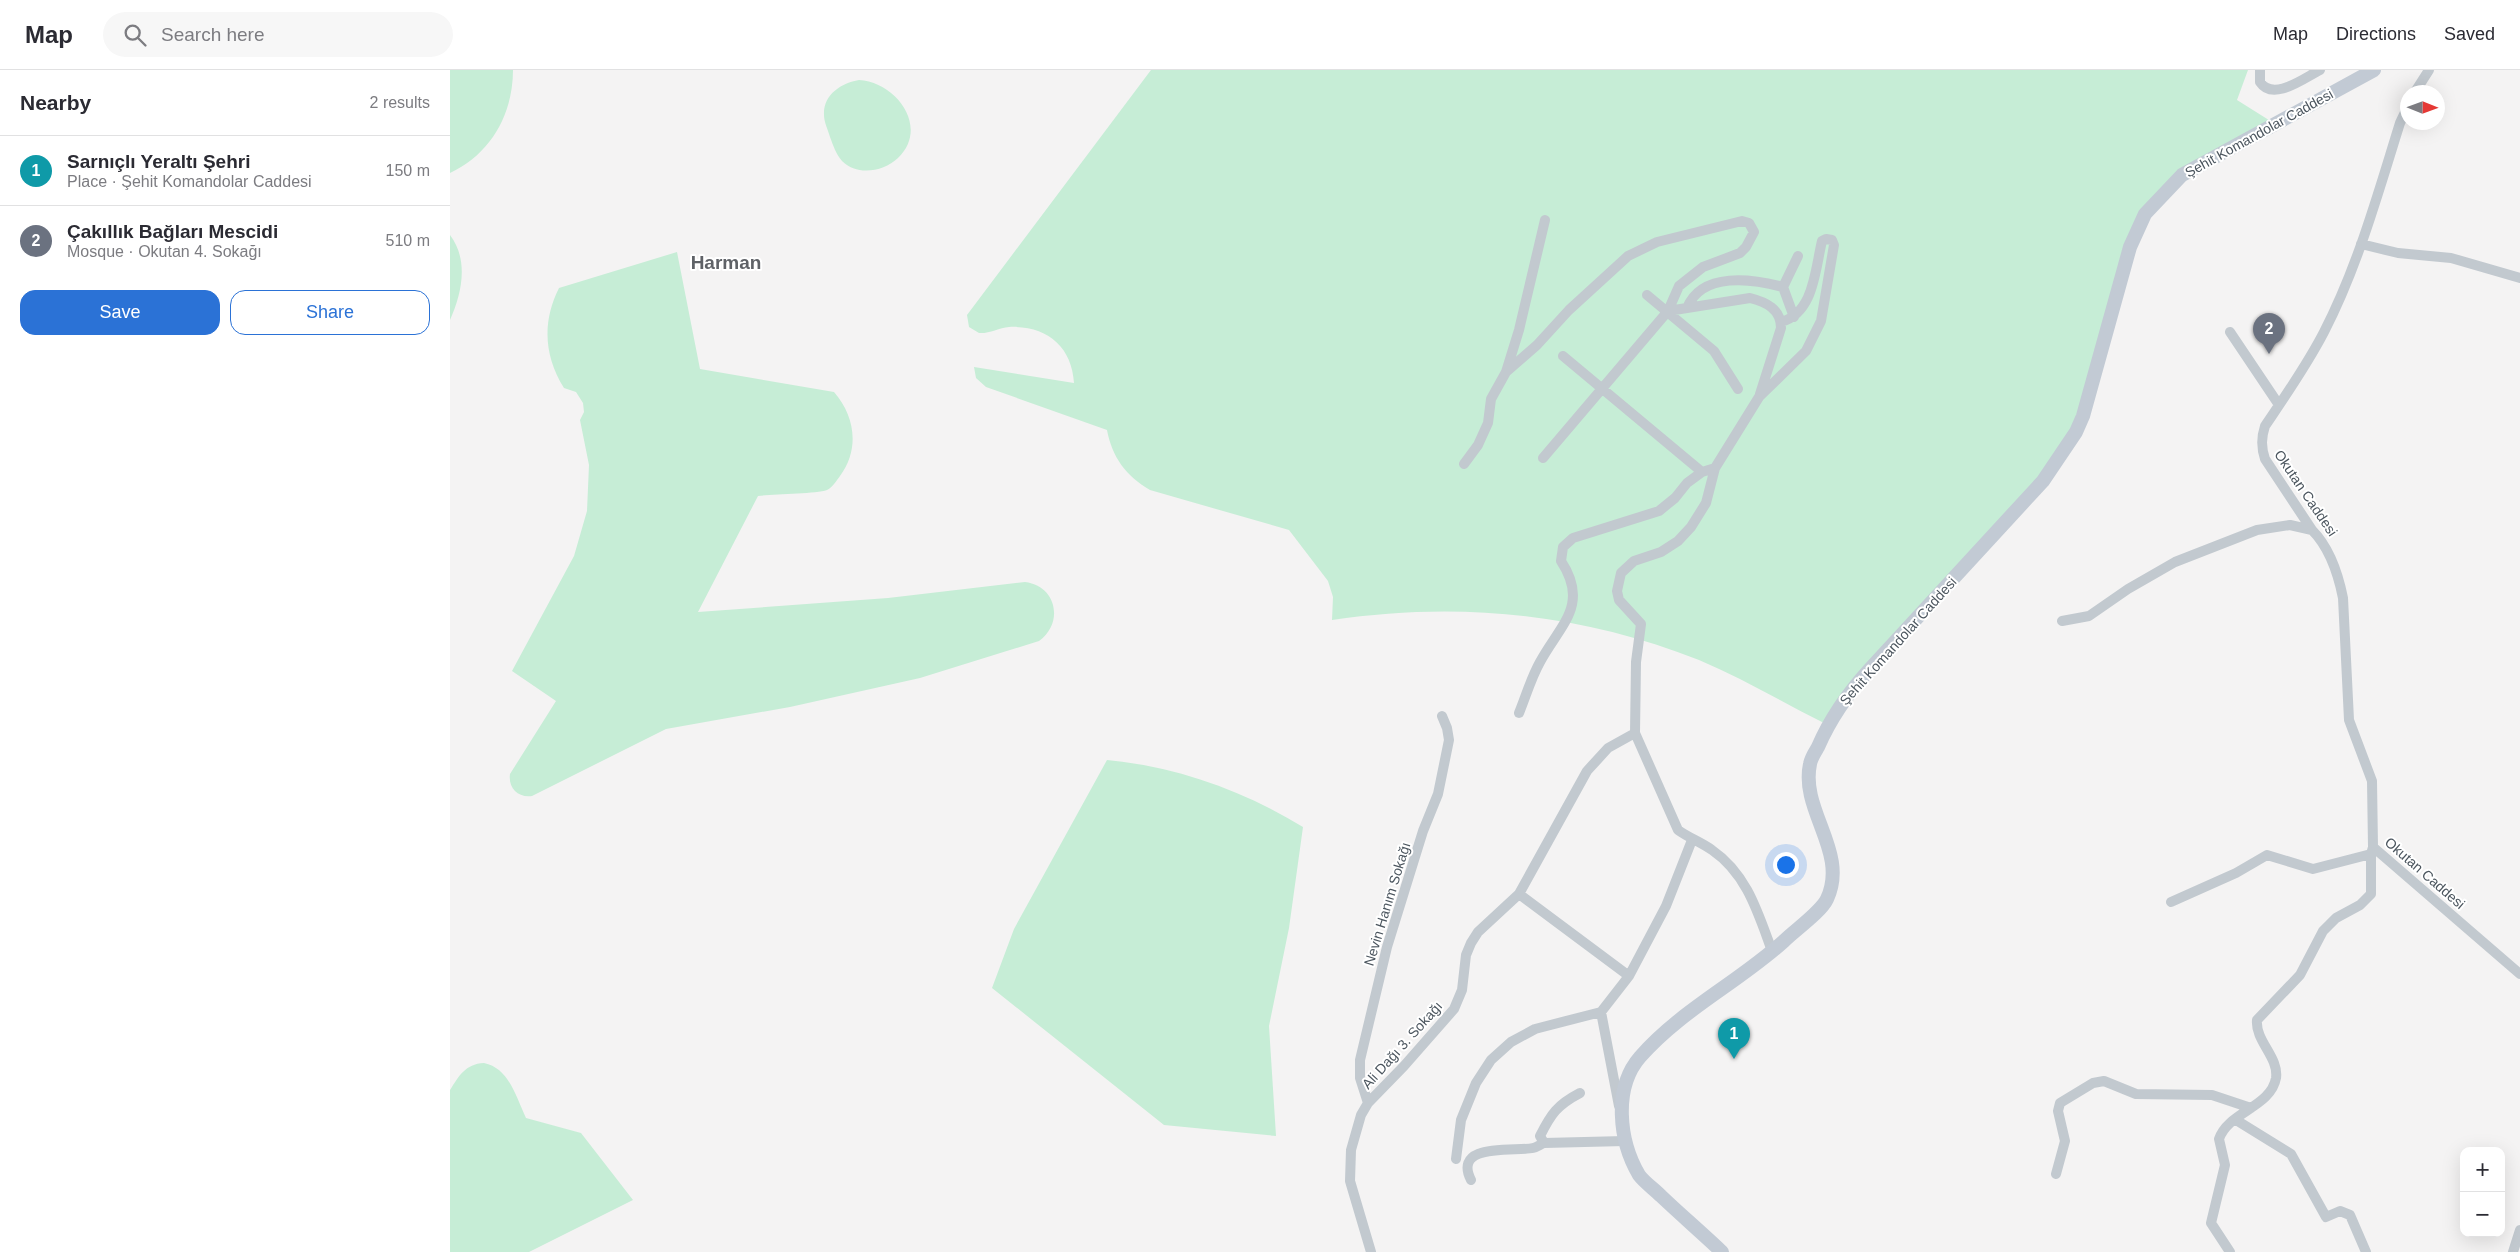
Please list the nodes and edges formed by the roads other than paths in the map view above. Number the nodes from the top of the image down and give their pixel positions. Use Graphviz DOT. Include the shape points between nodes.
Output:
graph roads {
  1 [pos="2260,70"];
  2 [pos="2320,70"];
  3 [pos="2358,70"];
  4 [pos="2374,70"];
  5 [pos="2429,70"];
  6 [pos="2350,84"];
  7 [pos="2419,85"];
  8 [pos="2400,123"];
  9 [pos="1545,220"];
  10 [pos="2361,244"];
  11 [pos="1798,256"];
  12 [pos="2520,278"];
  13 [pos="1783,287"];
  14 [pos="1647,295"];
  15 [pos="1687,308"];
  16 [pos="1668,310"];
  17 [pos="1794,317"];
  18 [pos="1781,322"];
  19 [pos="2230,332"];
  20 [pos="1563,356"];
  21 [pos="1506,372"];
  22 [pos="1602,389"];
  23 [pos="1738,390"];
  24 [pos="1759,397"];
  25 [pos="2279,405"];
  26 [pos="1543,458"];
  27 [pos="1464,464"];
  28 [pos="1715,468"];
  29 [pos="1702,472"];
  30 [pos="2312,530"];
  31 [pos="2062,621"];
  32 [pos="1519,713"];
  33 [pos="1442,716"];
  34 [pos="1635,733"];
  35 [pos="1692,840"];
  36 [pos="2372,851"];
  37 [pos="1519,894"];
  38 [pos="2171,902"];
  39 [pos="1772,951"];
  40 [pos="2520,974"];
  41 [pos="1629,976"];
  42 [pos="1601,1012"];
  43 [pos="1580,1093"];
  44 [pos="1368,1103"];
  45 [pos="2251,1108"];
  46 [pos="1622,1120"];
  47 [pos="2236,1120"];
  48 [pos="1625,1141"];
  49 [pos="1544,1143"];
  50 [pos="1456,1159"];
  51 [pos="2056,1174"];
  52 [pos="1471,1180"];
  53 [pos="2520,1230"];
  54 [pos="1371,1252"];
  55 [pos="1722,1252"];
  56 [pos="2230,1252"];
  57 [pos="2366,1252"];
  58 [pos="2514,1252"];
  1 -- 2 [label="street" via="2260,82 2272,91"];
  3 -- 6 [label="street"];
  4 -- 6 [label="main road, Şehit Komandolar Caddesi"];
  5 -- 7 [label="street"];
  6 -- 39 [label="main road, Şehit Komandolar Caddesi" via="2182,175 2145,214 2130,247 2083,416 2066,448 2043,481 1870,669 1829,722 1810,764 1810,794 1834,863 1834,883 1826,901"];
  8 -- 10 [label="street, Okutan Caddesi"];
  9 -- 21 [label="street"];
  10 -- 12 [label="street" via="2398,253 2451,258"];
  10 -- 25 [label="street, Okutan Caddesi" via="2324,331"];
  11 -- 13 [label="street"];
  13 -- 15 [label="street" via="1752,279 1727,281 1703,288 1690,300"];
  13 -- 17 [label="street"];
  14 -- 16 [label="street"];
  15 -- 16 [label="street"];
  15 -- 18 [label="street" via="1750,298 1776,310"];
  16 -- 21 [label="street" via="1678,286 1702,267 1740,253 1746,247 1754,232 1752,225 1742,221 1657,242 1628,256"];
  16 -- 22 [label="street"];
  16 -- 23 [label="street" via="1714,351"];
  17 -- 18 [label="street"];
  17 -- 24 [label="street" via="1807,300 1822,241 1828,238 1834,245 1821,321 1806,351"];
  18 -- 24 [label="street"];
  19 -- 25 [label="street"];
  20 -- 22 [label="street"];
  21 -- 27 [label="street" via="1491,399 1488,423 1478,445"];
  22 -- 26 [label="street"];
  22 -- 29 [label="street"];
  24 -- 28 [label="street"];
  25 -- 30 [label="street, Okutan Caddesi" via="2265,426 2262,451"];
  28 -- 29 [label="street"];
  28 -- 34 [label="street" via="1706,503 1691,527 1662,552 1626,566 1617,582 1619,600 1641,624 1636,662"];
  29 -- 32 [label="street" via="1659,511 1573,538 1563,547 1561,561 1571,581 1573,603 1569,618 1539,663"];
  30 -- 31 [label="street" via="2290,525 2257,530 2175,562 2089,616"];
  30 -- 36 [label="street, Okutan Caddesi" via="2321,539 2335,567 2343,598 2349,720 2372,780"];
  33 -- 44 [label="street, Nevin Hanım Sokağı" via="1449,740 1438,794 1423,831 1387,947 1360,1060 1360,1078"];
  34 -- 35 [label="street" via="1678,830"];
  34 -- 37 [label="street, Ali Dağı 3. Sokağı" via="1608,748 1587,770"];
  35 -- 39 [label="street" via="1711,849 1734,868 1751,895"];
  35 -- 41 [label="street" via="1666,906"];
  36 -- 38 [label="street" via="2313,869 2267,855 2236,873"];
  36 -- 40 [label="street, Okutan Caddesi"];
  36 -- 45 [label="street" via="2371,894 2323,931 2300,974 2259,1016 2257,1029 2276,1068 2276,1076 2270,1092"];
  37 -- 41 [label="street"];
  37 -- 44 [label="street, Ali Dağı 3. Sokağı" via="1470,942 1462,990 1454,1009"];
  39 -- 46 [label="main road, Şehit Komandolar Caddesi" via="1671,1027 1639,1058 1624,1092"];
  41 -- 42 [label="street"];
  42 -- 46 [label="street"];
  42 -- 50 [label="street" via="1535,1029 1511,1042 1491,1060 1476,1083 1461,1120"];
  43 -- 49 [label="street" via="1563,1102 1550,1116 1540,1136"];
  44 -- 54 [label="street, Ali Dağı 3. Sokağı" via="1355,1131 1350,1164 1355,1201"];
  45 -- 47 [label="street"];
  45 -- 51 [label="street" via="2212,1095 2136,1094 2110,1082 2093,1083 2060,1103 2058,1111 2064,1148"];
  46 -- 48 [label="main road, Şehit Komandolar Caddesi"];
  47 -- 56 [label="street" via="2224,1129 2219,1139 2225,1165 2211,1223"];
  47 -- 57 [label="street" via="2291,1154 2326,1217 2340,1211 2350,1214"];
  48 -- 49 [label="street"];
  48 -- 55 [label="main road, Şehit Komandolar Caddesi" via="1640,1176"];
  49 -- 52 [label="street" via="1533,1148 1490,1150 1477,1155 1469,1164"];
  53 -- 58 [label="street"];
}
